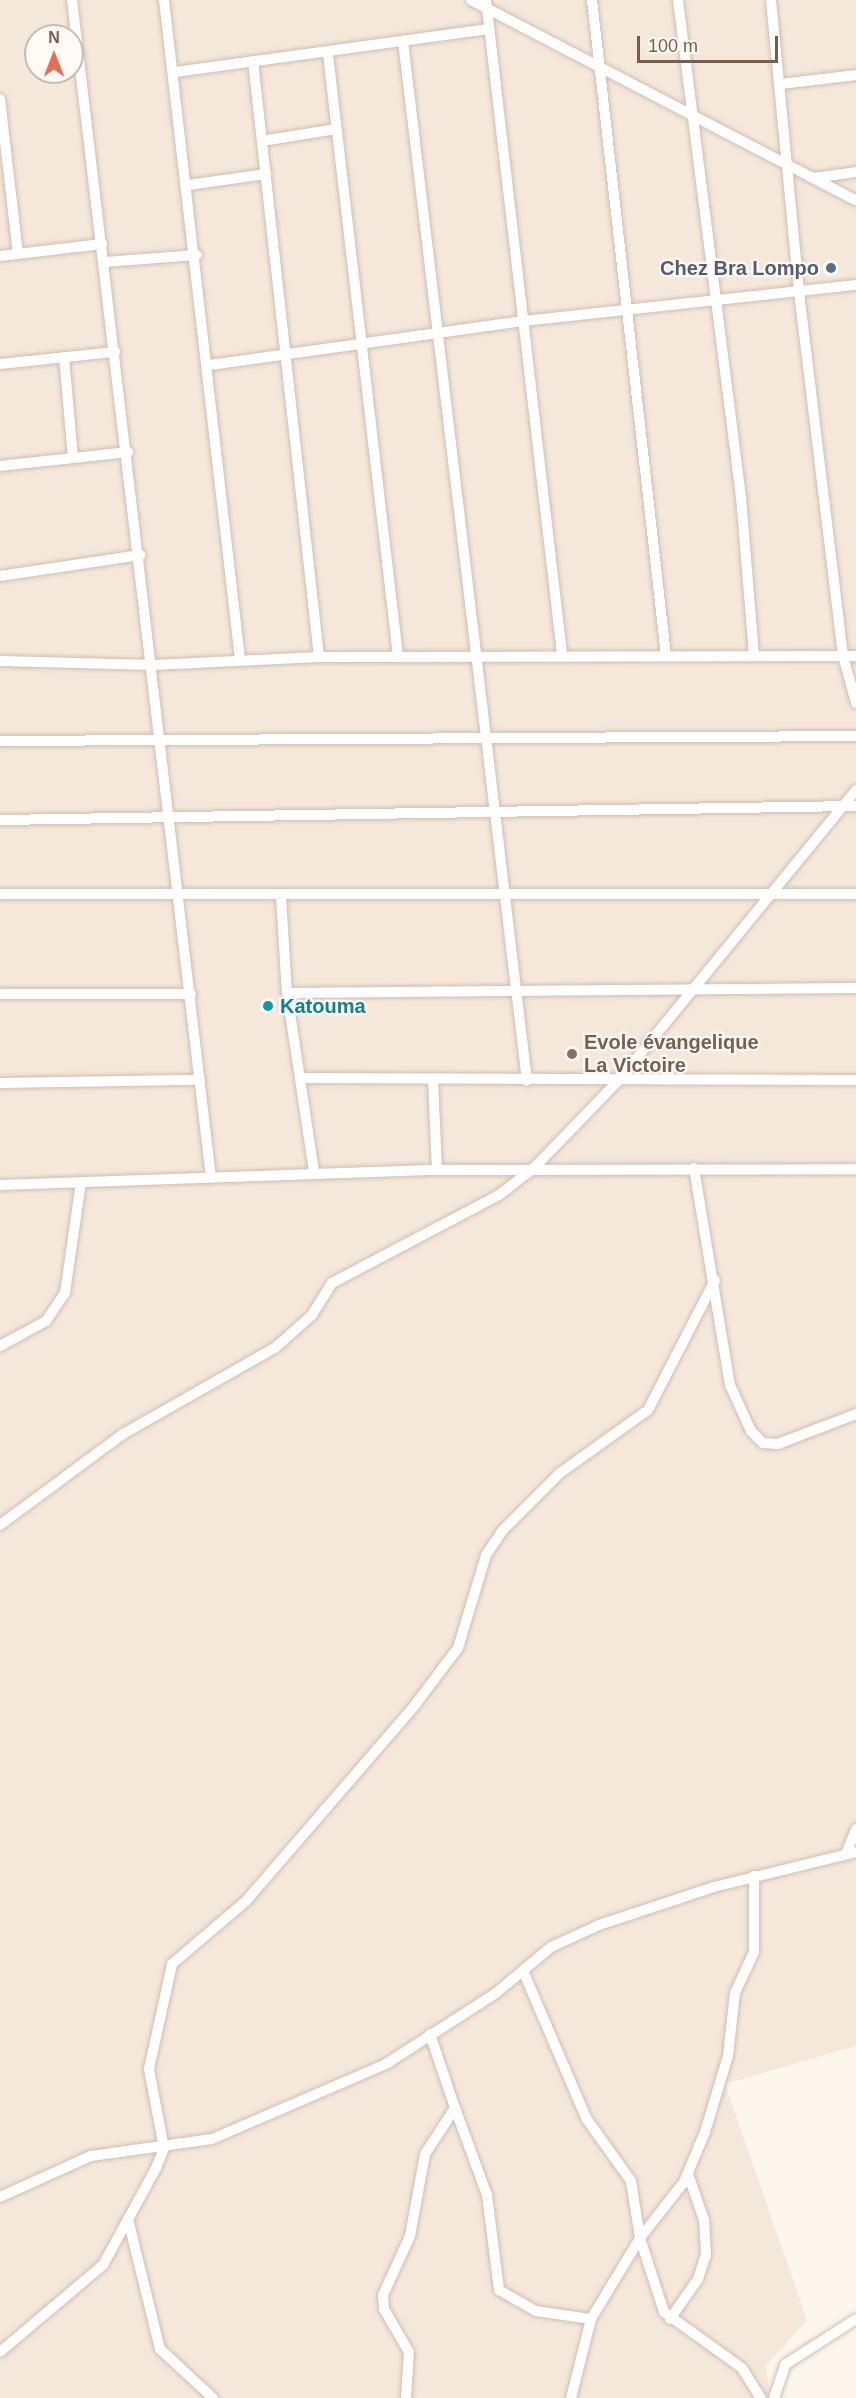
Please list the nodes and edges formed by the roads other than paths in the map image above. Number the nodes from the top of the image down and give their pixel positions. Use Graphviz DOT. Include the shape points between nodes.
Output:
graph roads {
  1 [pos="72,0"];
  2 [pos="164,0"];
  3 [pos="471,0"];
  4 [pos="592,0"];
  5 [pos="678,0"];
  6 [pos="771,0"];
  7 [pos="486,4"];
  8 [pos="489,29"];
  9 [pos="403,41"];
  10 [pos="328,54"];
  11 [pos="253,61"];
  12 [pos="600,66"];
  13 [pos="175,72"];
  14 [pos="856,75"];
  15 [pos="781,84"];
  16 [pos="0,99"];
  17 [pos="691,113"];
  18 [pos="336,129"];
  19 [pos="262,141"];
  20 [pos="787,163"];
  21 [pos="856,172"];
  22 [pos="266,174"];
  23 [pos="813,178"];
  24 [pos="188,185"];
  25 [pos="856,200"];
  26 [pos="102,244"];
  27 [pos="18,254"];
  28 [pos="197,255"];
  29 [pos="0,256"];
  30 [pos="105,262"];
  31 [pos="856,285"];
  32 [pos="799,292"];
  33 [pos="714,299"];
  34 [pos="629,310"];
  35 [pos="524,321"];
  36 [pos="439,332"];
  37 [pos="363,344"];
  38 [pos="115,352"];
  39 [pos="287,356"];
  40 [pos="64,357"];
  41 [pos="0,363"];
  42 [pos="210,365"];
  43 [pos="128,452"];
  44 [pos="73,458"];
  45 [pos="0,466"];
  46 [pos="140,555"];
  47 [pos="0,576"];
  48 [pos="562,654"];
  49 [pos="754,655"];
  50 [pos="398,656"];
  51 [pos="666,656"];
  52 [pos="843,656"];
  53 [pos="856,656"];
  54 [pos="319,657"];
  55 [pos="479,658"];
  56 [pos="240,659"];
  57 [pos="0,661"];
  58 [pos="154,665"];
  59 [pos="856,703"];
  60 [pos="488,735"];
  61 [pos="856,736"];
  62 [pos="0,741"];
  63 [pos="162,741"];
  64 [pos="856,790"];
  65 [pos="843,806"];
  66 [pos="856,806"];
  67 [pos="497,815"];
  68 [pos="171,818"];
  69 [pos="0,820"];
  70 [pos="0,894"];
  71 [pos="856,894"];
  72 [pos="506,895"];
  73 [pos="766,895"];
  74 [pos="180,896"];
  75 [pos="281,896"];
  76 [pos="695,987"];
  77 [pos="856,988"];
  78 [pos="516,991"];
  79 [pos="286,993"];
  80 [pos="0,994"];
  81 [pos="191,994"];
  82 [pos="300,1078"];
  83 [pos="433,1079"];
  84 [pos="200,1080"];
  85 [pos="856,1080"];
  86 [pos="527,1081"];
  87 [pos="618,1081"];
  88 [pos="0,1083"];
  89 [pos="534,1168"];
  90 [pos="694,1168"];
  91 [pos="856,1168"];
  92 [pos="437,1170"];
  93 [pos="314,1172"];
  94 [pos="211,1178"];
  95 [pos="81,1182"];
  96 [pos="0,1185"];
  97 [pos="715,1280"];
  98 [pos="0,1346"];
  99 [pos="856,1414"];
  100 [pos="0,1525"];
  101 [pos="856,1829"];
  102 [pos="851,1853"];
  103 [pos="754,1876"];
  104 [pos="524,1973"];
  105 [pos="430,2034"];
  106 [pos="455,2108"];
  107 [pos="164,2148"];
  108 [pos="688,2174"];
  109 [pos="0,2197"];
  110 [pos="128,2218"];
  111 [pos="640,2238"];
  112 [pos="591,2319"];
  113 [pos="670,2319"];
  114 [pos="856,2319"];
  115 [pos="0,2352"];
  116 [pos="213,2398"];
  117 [pos="406,2398"];
  118 [pos="571,2398"];
  119 [pos="761,2398"];
  120 [pos="774,2398"];
  1 -- 26 [label="street"];
  2 -- 13 [label="street"];
  3 -- 7 [label="street"];
  4 -- 12 [label="street"];
  5 -- 17 [label="street"];
  6 -- 15 [label="street"];
  7 -- 8 [label="street"];
  7 -- 12 [label="street"];
  8 -- 9 [label="street"];
  8 -- 35 [label="street"];
  9 -- 10 [label="street"];
  9 -- 36 [label="street"];
  10 -- 11 [label="street"];
  10 -- 18 [label="street"];
  11 -- 13 [label="street"];
  11 -- 19 [label="street"];
  12 -- 17 [label="street"];
  12 -- 34 [label="street"];
  13 -- 24 [label="street"];
  14 -- 15 [label="street"];
  15 -- 20 [label="street"];
  16 -- 27 [label="street"];
  17 -- 20 [label="street"];
  17 -- 33 [label="street"];
  18 -- 19 [label="street"];
  18 -- 37 [label="street"];
  19 -- 22 [label="street"];
  20 -- 23 [label="street"];
  20 -- 32 [label="street"];
  21 -- 23 [label="street"];
  22 -- 24 [label="street"];
  22 -- 39 [label="street"];
  23 -- 25 [label="street"];
  24 -- 28 [label="street"];
  26 -- 27 [label="street"];
  26 -- 30 [label="street"];
  27 -- 29 [label="street"];
  28 -- 30 [label="street"];
  28 -- 42 [label="street"];
  30 -- 38 [label="street"];
  31 -- 32 [label="street"];
  32 -- 33 [label="street"];
  32 -- 52 [label="street"];
  33 -- 34 [label="street"];
  33 -- 49 [label="street" via="741,497"];
  34 -- 35 [label="street"];
  34 -- 51 [label="street"];
  35 -- 36 [label="street"];
  35 -- 48 [label="street"];
  36 -- 37 [label="street"];
  36 -- 55 [label="street"];
  37 -- 39 [label="street"];
  37 -- 50 [label="street"];
  38 -- 40 [label="street"];
  38 -- 43 [label="street"];
  39 -- 42 [label="street"];
  39 -- 54 [label="street"];
  40 -- 41 [label="street"];
  40 -- 44 [label="street"];
  42 -- 56 [label="street"];
  43 -- 44 [label="street"];
  43 -- 46 [label="street"];
  44 -- 45 [label="street"];
  46 -- 47 [label="street"];
  46 -- 58 [label="street"];
  48 -- 51 [label="street"];
  48 -- 55 [label="street"];
  49 -- 51 [label="street"];
  49 -- 52 [label="street"];
  50 -- 54 [label="street"];
  50 -- 55 [label="street"];
  52 -- 53 [label="street"];
  52 -- 59 [label="street"];
  54 -- 56 [label="street"];
  55 -- 60 [label="street"];
  56 -- 58 [label="street"];
  57 -- 58 [label="street"];
  58 -- 63 [label="street"];
  60 -- 61 [label="street"];
  60 -- 63 [label="street"];
  60 -- 67 [label="street"];
  62 -- 63 [label="street"];
  63 -- 68 [label="street"];
  64 -- 65 [label="street"];
  65 -- 66 [label="street"];
  65 -- 67 [label="street"];
  65 -- 73 [label="street"];
  67 -- 68 [label="street"];
  67 -- 72 [label="street"];
  68 -- 69 [label="street"];
  68 -- 74 [label="street"];
  70 -- 74 [label="street"];
  71 -- 73 [label="street"];
  72 -- 73 [label="street"];
  72 -- 75 [label="street"];
  72 -- 78 [label="street"];
  73 -- 76 [label="street"];
  74 -- 75 [label="street"];
  74 -- 81 [label="street"];
  75 -- 79 [label="street"];
  76 -- 77 [label="street"];
  76 -- 78 [label="street"];
  76 -- 87 [label="street"];
  78 -- 79 [label="street"];
  78 -- 86 [label="street"];
  79 -- 82 [label="street"];
  80 -- 81 [label="street"];
  81 -- 84 [label="street"];
  82 -- 83 [label="street"];
  82 -- 93 [label="street"];
  83 -- 86 [label="street"];
  83 -- 92 [label="street"];
  84 -- 88 [label="street"];
  84 -- 94 [label="street"];
  85 -- 87 [label="street"];
  86 -- 87 [label="street"];
  87 -- 89 [label="street"];
  89 -- 90 [label="street"];
  89 -- 92 [label="street"];
  89 -- 100 [label="street" via="499,1195 332,1283 312,1315 276,1347 123,1434"];
  90 -- 91 [label="street"];
  90 -- 97 [label="street"];
  92 -- 93 [label="street"];
  93 -- 94 [label="street"];
  94 -- 95 [label="street"];
  95 -- 96 [label="street"];
  95 -- 98 [label="street" via="72,1269 62,1301 46,1321"];
  97 -- 99 [label="street" via="730,1385 750,1431 763,1443 787,1443"];
  97 -- 107 [label="street" via="648,1410 560,1473 502,1531 486,1555 458,1648 415,1705 246,1901 172,1964 149,2069"];
  101 -- 102 [label="street"];
  102 -- 103 [label="street"];
  103 -- 104 [label="street" via="599,1925 551,1947"];
  103 -- 108 [label="street" via="754,1952 735,1993 728,2056"];
  104 -- 105 [label="street"];
  104 -- 111 [label="street" via="586,2118 631,2181"];
  105 -- 106 [label="street"];
  105 -- 107 [label="street" via="386,2064 212,2139"];
  106 -- 112 [label="street" via="487,2195 499,2290 536,2311"];
  106 -- 117 [label="street" via="425,2154 411,2236 383,2295 384,2308 409,2352"];
  107 -- 109 [label="street" via="91,2156"];
  107 -- 110 [label="street"];
  108 -- 111 [label="street"];
  108 -- 113 [label="street" via="704,2220 706,2255 698,2279"];
  110 -- 115 [label="street" via="103,2265"];
  110 -- 116 [label="street" via="160,2349"];
  111 -- 112 [label="street"];
  111 -- 113 [label="street"];
  112 -- 118 [label="street"];
  113 -- 119 [label="street" via="742,2368"];
  114 -- 120 [label="street" via="786,2364"];
}
